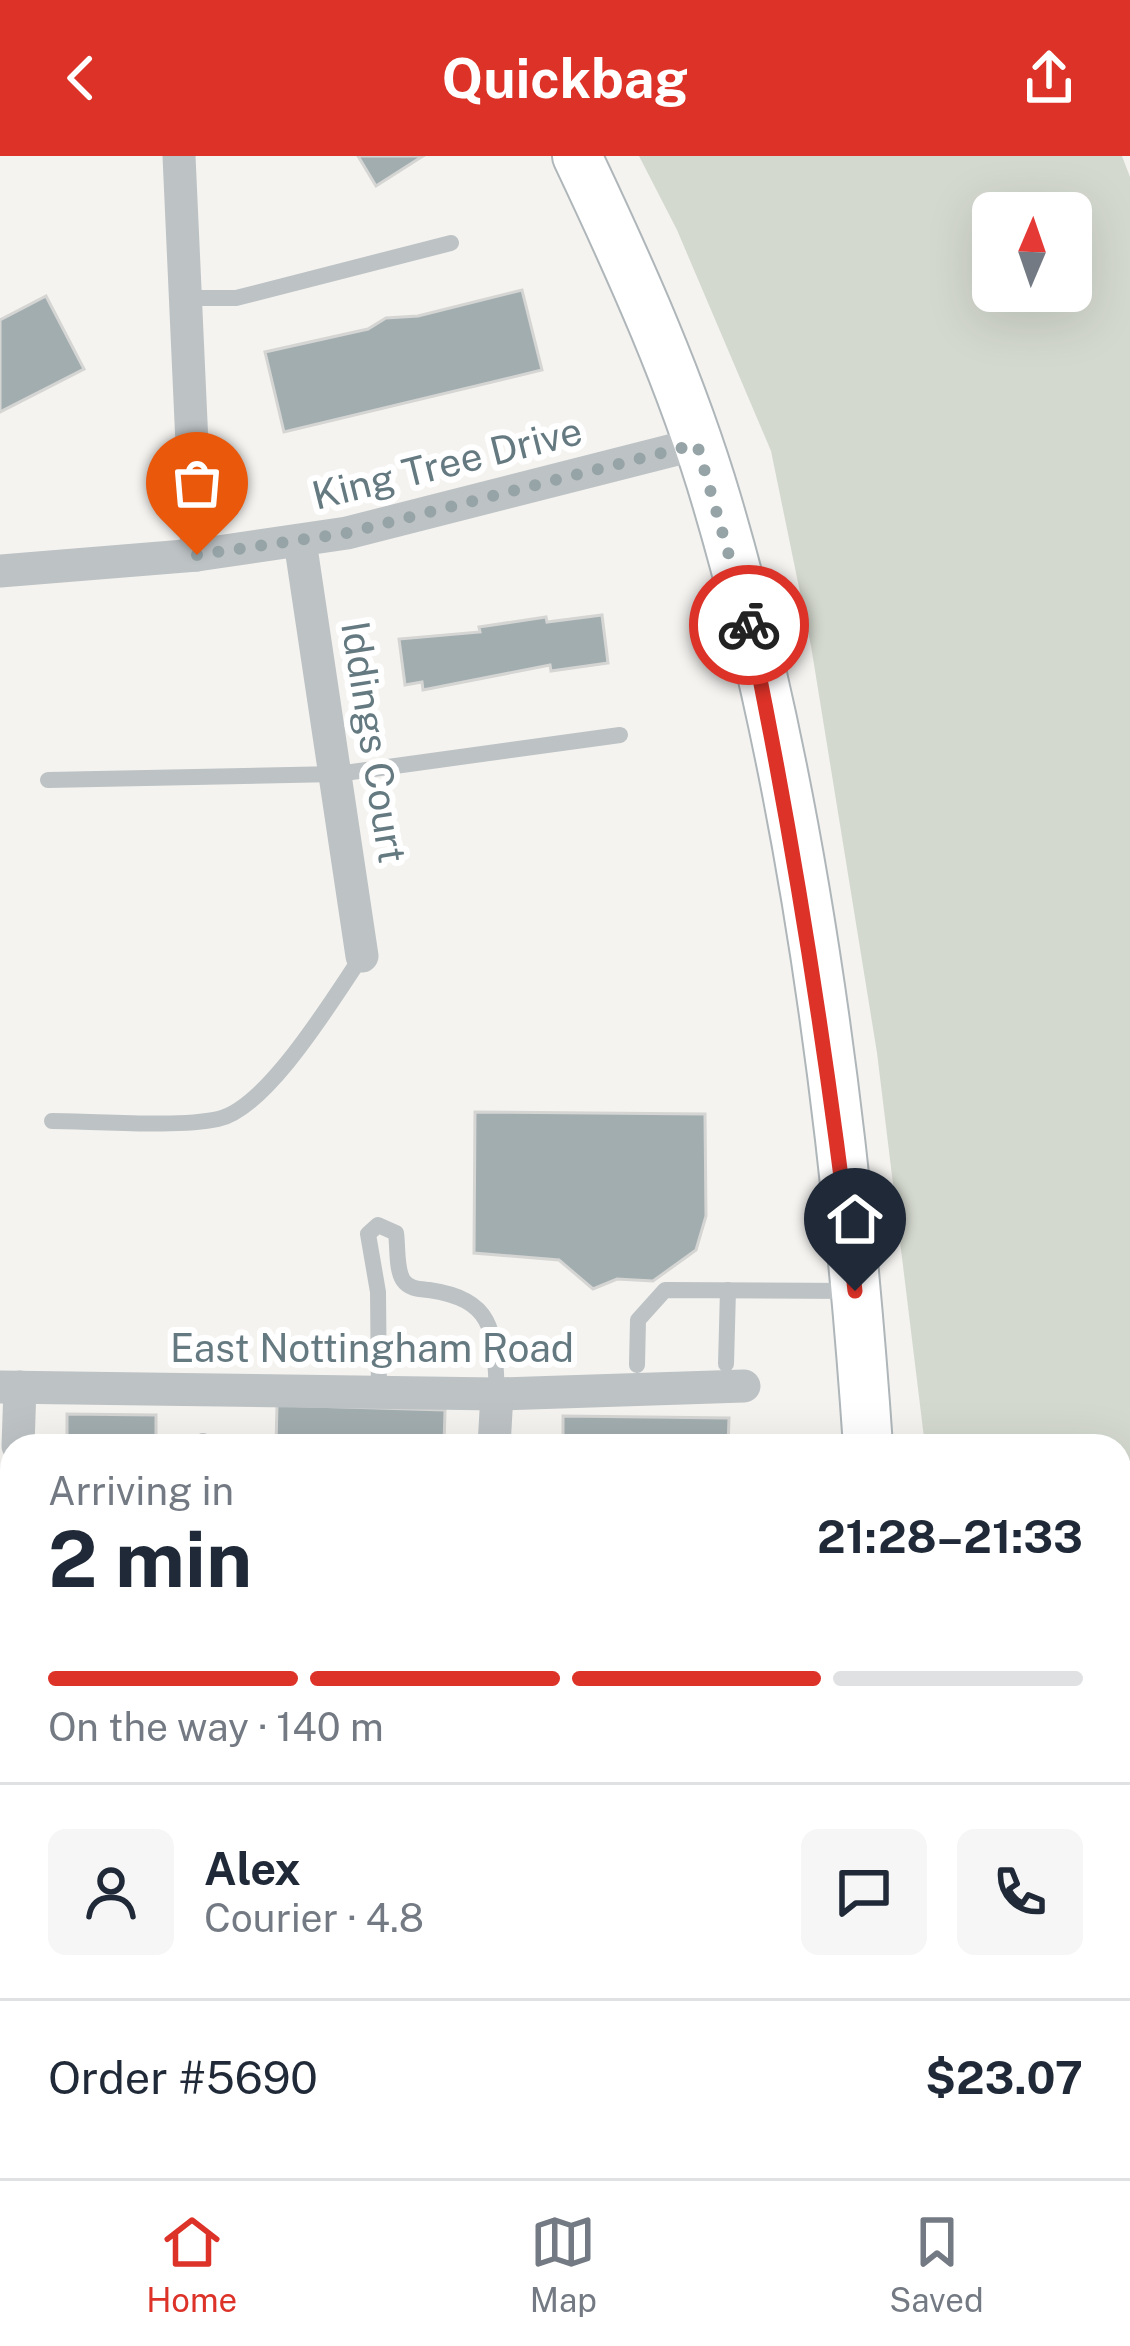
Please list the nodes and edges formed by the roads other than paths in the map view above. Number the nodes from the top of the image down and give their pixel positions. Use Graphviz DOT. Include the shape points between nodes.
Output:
graph roads {
  1 [pos="179,156"];
  2 [pos="577,156"];
  3 [pos="451,243"];
  4 [pos="187,298"];
  5 [pos="697,444"];
  6 [pos="300,541"];
  7 [pos="197,555"];
  8 [pos="0,571"];
  9 [pos="620,735"];
  10 [pos="337,773"];
  11 [pos="48,780"];
  12 [pos="362,956"];
  13 [pos="52,1121"];
  14 [pos="728,1290"];
  15 [pos="855,1291"];
  16 [pos="637,1365"];
  17 [pos="735,1375"];
  18 [pos="10,1387"];
  19 [pos="379,1393"];
  20 [pos="496,1394"];
  21 [pos="16,1434"];
  22 [pos="494,1434"];
  23 [pos="867,1434"];
  1 -- 4 [label="street"];
  2 -- 5 [label="main road"];
  3 -- 4 [label="lane" via="236,298"];
  4 -- 7 [label="street"];
  5 -- 6 [label="street, King Tree Drive"];
  5 -- 15 [label="main road" via="741,588 789,814"];
  6 -- 7 [label="street, King Tree Drive"];
  6 -- 10 [label="street, Iddings Court"];
  7 -- 8 [label="street, King Tree Drive"];
  9 -- 10 [label="lane"];
  10 -- 11 [label="lane"];
  10 -- 12 [label="street, Iddings Court"];
  12 -- 13 [label="lane" via="245,1106 219,1119"];
  14 -- 15 [label="lane"];
  14 -- 16 [label="lane" via="665,1290 638,1320"];
  14 -- 17 [label="lane"];
  15 -- 23 [label="main road"];
  17 -- 20 [label="street, East Nottingham Road"];
  18 -- 19 [label="street, East Nottingham Road"];
  18 -- 21 [label="street"];
  19 -- 20 [label="street, East Nottingham Road"];
  19 -- 20 [label="lane" via="378,1292 368,1252 368,1234 378,1225 396,1233 400,1277 411,1288 459,1294 488,1321"];
  20 -- 22 [label="street"];
}
